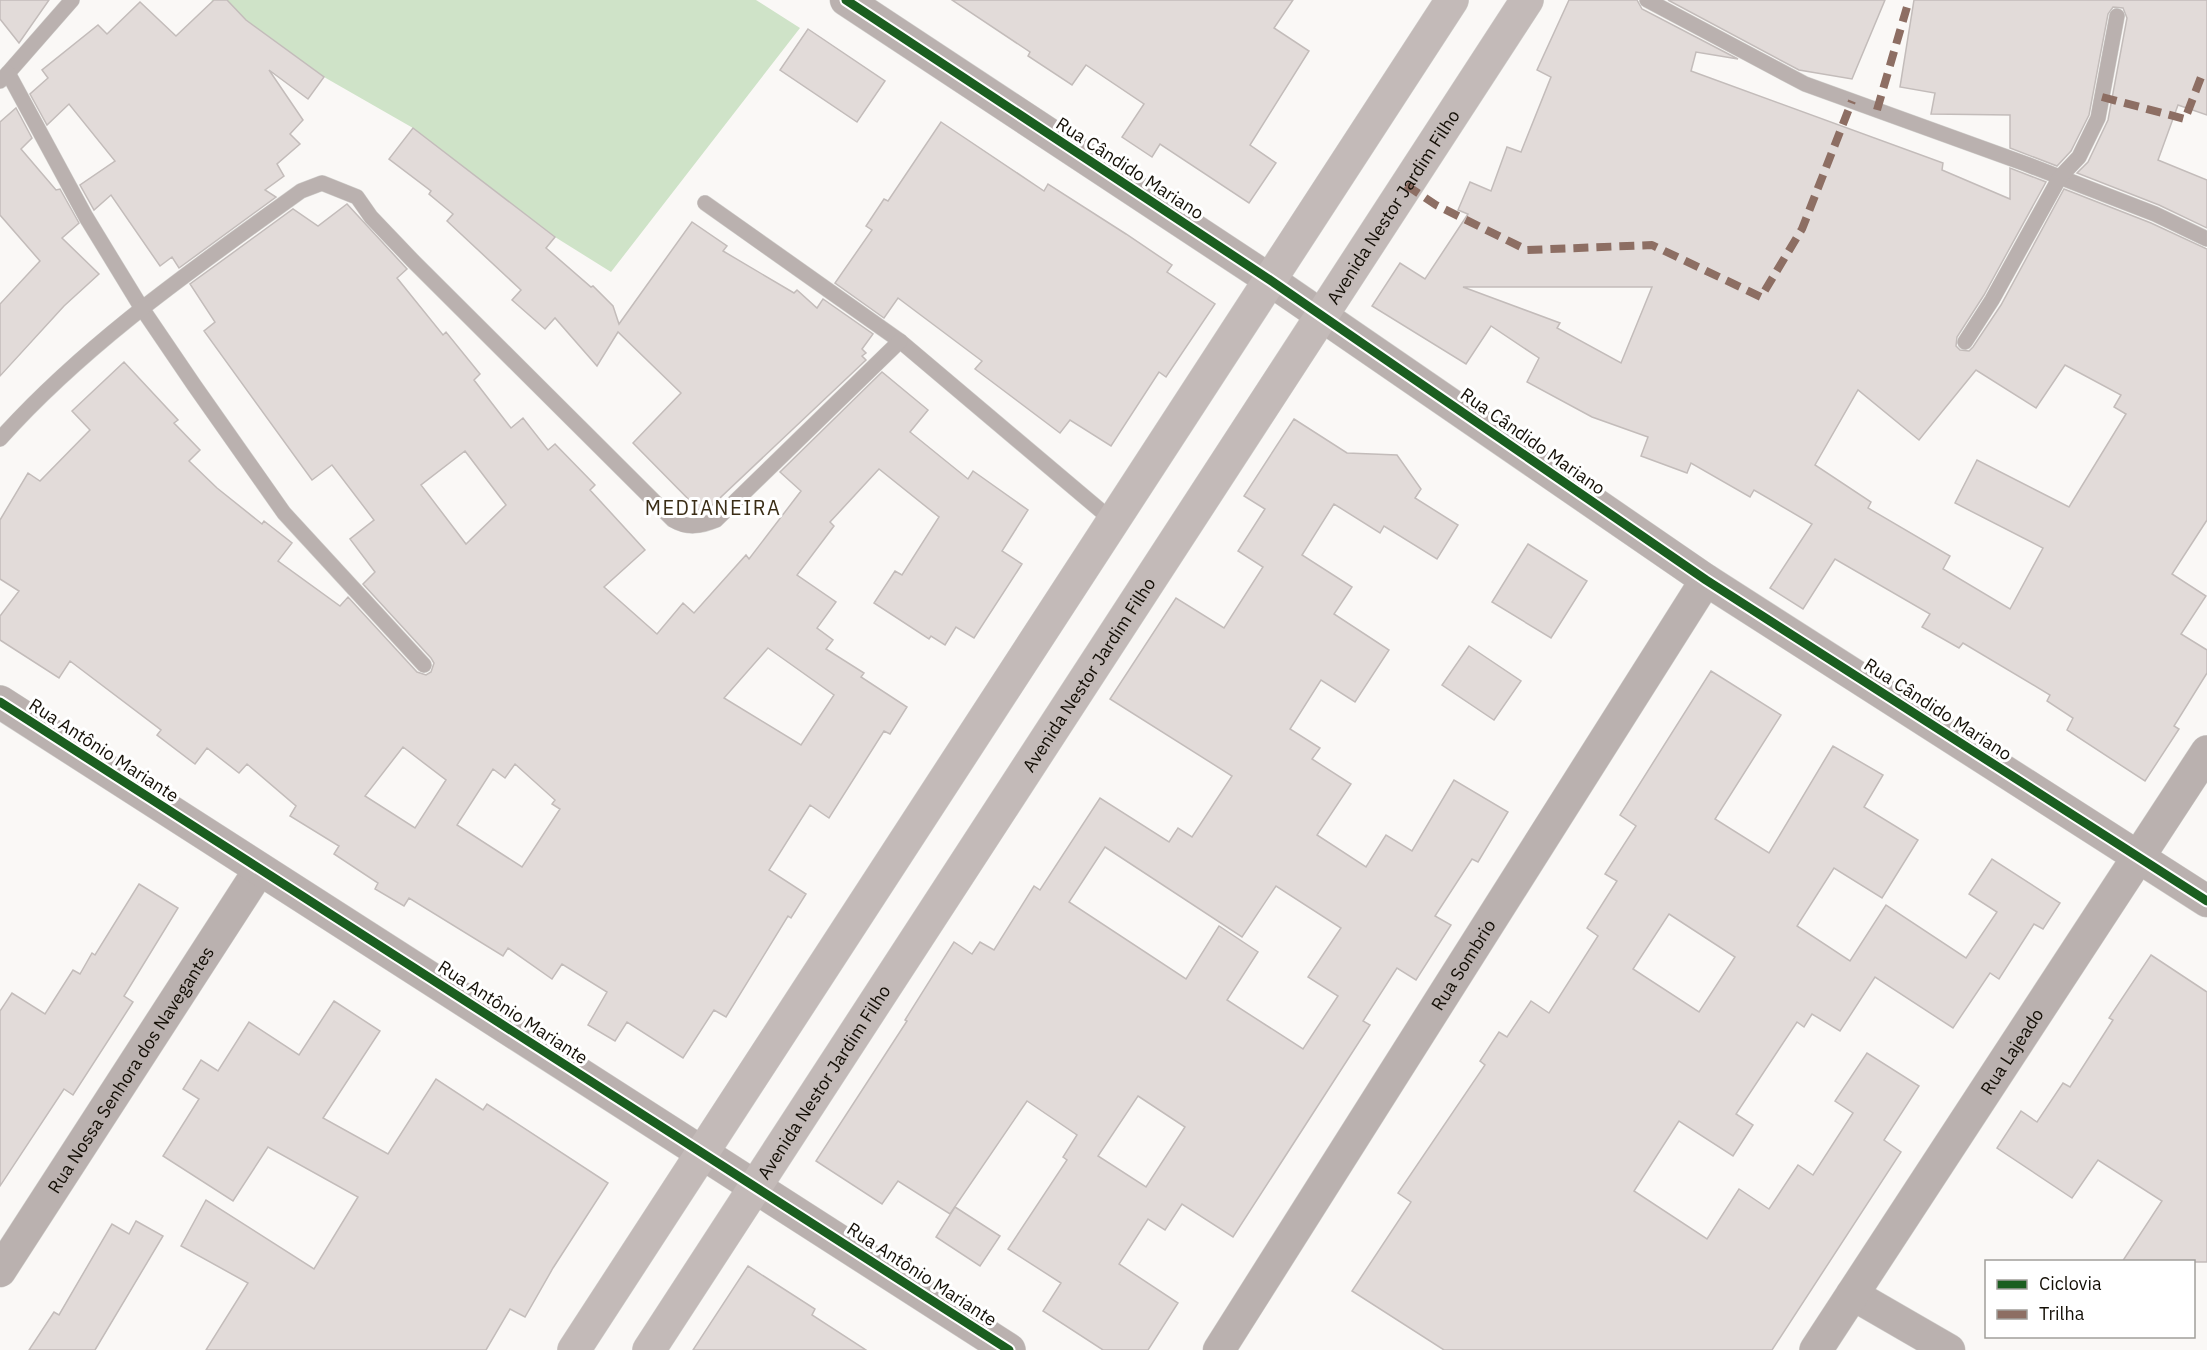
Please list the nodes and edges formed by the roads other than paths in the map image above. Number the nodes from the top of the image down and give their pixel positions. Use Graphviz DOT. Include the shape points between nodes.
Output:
graph roads {
  1 [pos="72,0"];
  2 [pos="1452,0"];
  3 [pos="1527,0"];
  4 [pos="1647,0"];
  5 [pos="854,2"];
  6 [pos="2117,16"];
  7 [pos="4,77"];
  8 [pos="2060,177"];
  9 [pos="705,203"];
  10 [pos="2207,239"];
  11 [pos="1270,280"];
  12 [pos="141,307"];
  13 [pos="1322,315"];
  14 [pos="900,341"];
  15 [pos="1965,342"];
  16 [pos="0,439"];
  17 [pos="1113,521"];
  18 [pos="1706,580"];
  19 [pos="424,665"];
  20 [pos="0,702"];
  21 [pos="2207,752"];
  22 [pos="2139,856"];
  23 [pos="260,869"];
  24 [pos="2207,901"];
  25 [pos="702,1153"];
  26 [pos="756,1186"];
  27 [pos="0,1271"];
  28 [pos="1852,1294"];
  29 [pos="574,1350"];
  30 [pos="649,1350"];
  31 [pos="1009,1350"];
  32 [pos="1219,1350"];
  33 [pos="1816,1350"];
  34 [pos="1949,1350"];
  1 -- 7 [label="lane"];
  2 -- 11 [label="main road"];
  3 -- 13 [label="main road, Avenida Nestor Jardim Filho"];
  4 -- 8 [label="lane" via="1805,84"];
  5 -- 11 [label="street, Rua Cândido Mariano"];
  6 -- 8 [label="lane" via="2098,118 2079,157"];
  7 -- 12 [label="lane"];
  8 -- 10 [label="lane"];
  8 -- 15 [label="lane"];
  9 -- 14 [label="lane"];
  11 -- 13 [label="street, Rua Cândido Mariano"];
  11 -- 17 [label="main road"];
  12 -- 14 [label="lane" via="301,191 321,183 352,194 414,262 682,526 702,526 716,520"];
  12 -- 16 [label="lane" via="21,415"];
  12 -- 19 [label="lane" via="284,513"];
  13 -- 18 [label="street, Rua Cândido Mariano"];
  13 -- 26 [label="main road, Avenida Nestor Jardim Filho"];
  14 -- 17 [label="lane"];
  17 -- 25 [label="main road"];
  18 -- 22 [label="street, Rua Cândido Mariano"];
  18 -- 32 [label="street, Rua Sombrio"];
  20 -- 23 [label="street, Rua Antônio Mariante"];
  21 -- 22 [label="street, Rua Lajeado"];
  22 -- 24 [label="street, Rua Cândido Mariano"];
  22 -- 28 [label="street, Rua Lajeado"];
  23 -- 25 [label="street, Rua Antônio Mariante"];
  23 -- 27 [label="street, Rua Nossa Senhora dos Navegantes"];
  25 -- 26 [label="street, Rua Antônio Mariante"];
  25 -- 29 [label="main road"];
  26 -- 30 [label="main road, Avenida Nestor Jardim Filho"];
  26 -- 31 [label="street, Rua Antônio Mariante"];
  28 -- 33 [label="street, Rua Lajeado"];
  28 -- 34 [label="street"];
}
